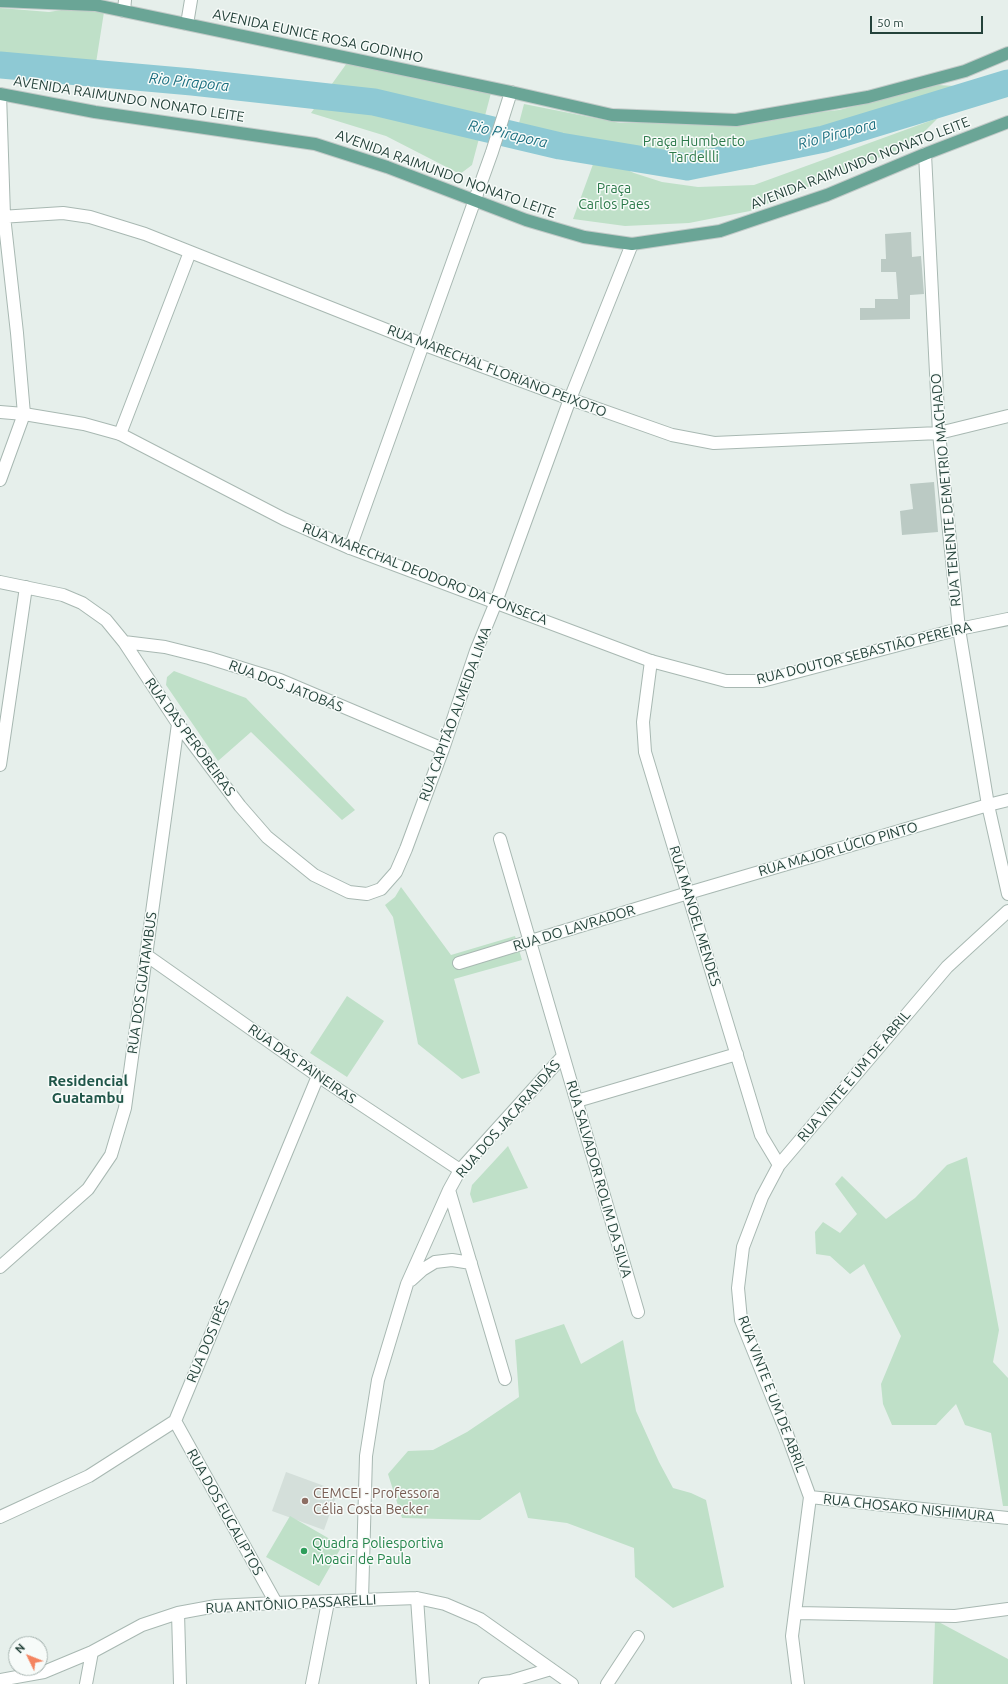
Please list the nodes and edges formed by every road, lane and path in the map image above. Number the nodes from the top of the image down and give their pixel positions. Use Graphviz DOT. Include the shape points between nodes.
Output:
graph roads {
  1 [pos="191,0"];
  2 [pos="0,2"];
  3 [pos="95,2"];
  4 [pos="124,5"];
  5 [pos="187,24"];
  6 [pos="1008,53"];
  7 [pos="511,92"];
  8 [pos="0,94"];
  9 [pos="1008,122"];
  10 [pos="925,154"];
  11 [pos="474,201"];
  12 [pos="2,216"];
  13 [pos="632,244"];
  14 [pos="190,252"];
  15 [pos="422,344"];
  16 [pos="570,399"];
  17 [pos="0,412"];
  18 [pos="24,414"];
  19 [pos="1008,416"];
  20 [pos="939,433"];
  21 [pos="120,434"];
  22 [pos="0,480"];
  23 [pos="350,548"];
  24 [pos="0,582"];
  25 [pos="26,587"];
  26 [pos="496,602"];
  27 [pos="1008,619"];
  28 [pos="958,629"];
  29 [pos="124,642"];
  30 [pos="651,660"];
  31 [pos="178,724"];
  32 [pos="443,749"];
  33 [pos="0,765"];
  34 [pos="1008,800"];
  35 [pos="988,805"];
  36 [pos="500,839"];
  37 [pos="381,888"];
  38 [pos="688,893"];
  39 [pos="1008,894"];
  40 [pos="1008,911"];
  41 [pos="530,941"];
  42 [pos="146,955"];
  43 [pos="459,963"];
  44 [pos="737,1054"];
  45 [pos="563,1056"];
  46 [pos="318,1076"];
  47 [pos="577,1101"];
  48 [pos="779,1166"];
  49 [pos="460,1170"];
  50 [pos="449,1190"];
  51 [pos="471,1263"];
  52 [pos="0,1266"];
  53 [pos="407,1284"];
  54 [pos="638,1312"];
  55 [pos="505,1379"];
  56 [pos="174,1421"];
  57 [pos="810,1497"];
  58 [pos="0,1517"];
  59 [pos="1008,1518"];
  60 [pos="417,1598"];
  61 [pos="362,1599"];
  62 [pos="276,1602"];
  63 [pos="328,1602"];
  64 [pos="1008,1609"];
  65 [pos="178,1613"];
  66 [pos="796,1613"];
  67 [pos="638,1637"];
  68 [pos="92,1652"];
  69 [pos="551,1669"];
  70 [pos="0,1680"];
  71 [pos="86,1684"];
  72 [pos="180,1684"];
  73 [pos="312,1684"];
  74 [pos="422,1684"];
  75 [pos="485,1684"];
  76 [pos="572,1684"];
  77 [pos="607,1684"];
  78 [pos="798,1684"];
  1 -- 5 [label="street"];
  2 -- 3 [label="main road, AVENIDA EUNICE ROSA GODINHO"];
  3 -- 4 [label="main road, AVENIDA EUNICE ROSA GODINHO"];
  4 -- 5 [label="main road, AVENIDA EUNICE ROSA GODINHO"];
  5 -- 7 [label="main road, AVENIDA EUNICE ROSA GODINHO"];
  6 -- 7 [label="main road, AVENIDA EUNICE ROSA GODINHO" via="965,71 868,97 736,120 612,115"];
  7 -- 11 [label="street"];
  8 -- 11 [label="main road, AVENIDA RAIMUNDO NONATO LEITE" via="95,112 316,144 387,167"];
  8 -- 12 [label="street"];
  9 -- 10 [label="main road, AVENIDA RAIMUNDO NONATO LEITE"];
  10 -- 13 [label="main road, AVENIDA RAIMUNDO NONATO LEITE" via="827,195 720,231"];
  10 -- 20 [label="street, RUA TENENTE DEMETRIO MACHADO"];
  11 -- 13 [label="main road, AVENIDA RAIMUNDO NONATO LEITE" via="526,220 576,234"];
  11 -- 15 [label="street"];
  12 -- 14 [label="street, RUA MARECHAL FLORIANO PEIXOTO" via="63,213 90,217 145,234"];
  12 -- 18 [label="street" via="18,333"];
  13 -- 16 [label="street, RUA CAPITÃO ALMEIDA LIMA"];
  14 -- 15 [label="street, RUA MARECHAL FLORIANO PEIXOTO"];
  14 -- 21 [label="street"];
  15 -- 16 [label="street, RUA MARECHAL FLORIANO PEIXOTO"];
  15 -- 23 [label="street"];
  16 -- 20 [label="street, RUA MARECHAL FLORIANO PEIXOTO" via="672,435 714,443"];
  16 -- 26 [label="street, RUA CAPITÃO ALMEIDA LIMA"];
  17 -- 18 [label="street, RUA MARECHAL DEODORO DA FONSECA"];
  18 -- 21 [label="street, RUA MARECHAL DEODORO DA FONSECA" via="84,424"];
  18 -- 22 [label="street"];
  19 -- 20 [label="street, RUA MARECHAL FLORIANO PEIXOTO"];
  20 -- 28 [label="street, RUA TENENTE DEMETRIO MACHADO"];
  21 -- 23 [label="street, RUA MARECHAL DEODORO DA FONSECA" via="284,519"];
  23 -- 26 [label="street, RUA MARECHAL DEODORO DA FONSECA"];
  24 -- 25 [label="street, RUA DAS PEROBEIRAS"];
  25 -- 29 [label="street, RUA DAS PEROBEIRAS" via="63,595 82,603 106,620"];
  25 -- 33 [label="street"];
  26 -- 30 [label="street, RUA MARECHAL DEODORO DA FONSECA"];
  26 -- 32 [label="street, RUA CAPITÃO ALMEIDA LIMA" via="476,651"];
  27 -- 28 [label="street, RUA DOUTOR SEBASTIÃO PEREIRA"];
  28 -- 30 [label="street, RUA DOUTOR SEBASTIÃO PEREIRA" via="762,681 726,681"];
  28 -- 35 [label="street, RUA TENENTE DEMETRIO MACHADO"];
  29 -- 31 [label="street, RUA DAS PEROBEIRAS"];
  29 -- 32 [label="street, RUA DOS JATOBÁS" via="165,647 280,680"];
  30 -- 38 [label="street, RUA MANOEL MENDES" via="643,722 646,752"];
  31 -- 37 [label="street, RUA DAS PEROBEIRAS" via="240,806 267,837 314,875 348,892 367,894"];
  31 -- 42 [label="street, RUA DOS GUATAMBUS"];
  32 -- 37 [label="street, RUA CAPITÃO ALMEIDA LIMA" via="396,872"];
  34 -- 35 [label="street, RUA MAJOR LÚCIO PINTO"];
  35 -- 38 [label="street, RUA MAJOR LÚCIO PINTO"];
  35 -- 39 [label="street, RUA TENENTE DEMETRIO MACHADO"];
  36 -- 41 [label="street, RUA SALVADOR ROLIM DA SILVA"];
  38 -- 41 [label="street, RUA DO LAVRADOR"];
  38 -- 44 [label="street, RUA MANOEL MENDES"];
  40 -- 48 [label="street, RUA VINTE E UM DE ABRIL" via="947,967"];
  41 -- 43 [label="street, RUA DO LAVRADOR"];
  41 -- 45 [label="street, RUA SALVADOR ROLIM DA SILVA"];
  42 -- 46 [label="street, RUA DAS PAINEIRAS"];
  42 -- 52 [label="street, RUA DOS GUATAMBUS" via="125,1108 111,1155 88,1189"];
  44 -- 47 [label="street"];
  44 -- 48 [label="street, RUA MANOEL MENDES" via="761,1135"];
  45 -- 47 [label="street, RUA SALVADOR ROLIM DA SILVA"];
  45 -- 49 [label="street, RUA DOS JACARANDÁS"];
  46 -- 49 [label="street, RUA DAS PAINEIRAS"];
  46 -- 56 [label="street, RUA DOS IPÊS"];
  47 -- 54 [label="street, RUA SALVADOR ROLIM DA SILVA"];
  48 -- 57 [label="street, RUA VINTE E UM DE ABRIL" via="762,1197 743,1247 738,1288 741,1320"];
  49 -- 50 [label="street, RUA DOS JACARANDÁS"];
  50 -- 51 [label="street"];
  50 -- 53 [label="street, RUA DOS JACARANDÁS"];
  51 -- 53 [label="street" via="452,1260 435,1262"];
  51 -- 55 [label="street"];
  53 -- 61 [label="street, RUA DOS JACARANDÁS" via="378,1380 366,1456"];
  56 -- 58 [label="street" via="89,1476"];
  56 -- 62 [label="street, RUA DOS EUCALIPTOS"];
  57 -- 59 [label="street, RUA CHOSAKO NISHIMURA"];
  57 -- 66 [label="street, RUA VINTE E UM DE ABRIL"];
  60 -- 61 [label="street, RUA ANTÔNIO PASSARELLI"];
  60 -- 69 [label="street, RUA ANTÔNIO PASSARELLI" via="445,1604 480,1619"];
  60 -- 74 [label="street"];
  61 -- 63 [label="street, RUA ANTÔNIO PASSARELLI"];
  62 -- 63 [label="street, RUA ANTÔNIO PASSARELLI"];
  62 -- 65 [label="street, RUA ANTÔNIO PASSARELLI" via="216,1606"];
  63 -- 73 [label="street"];
  64 -- 66 [label="street" via="955,1616"];
  65 -- 68 [label="street, RUA ANTÔNIO PASSARELLI" via="142,1626"];
  65 -- 72 [label="street"];
  66 -- 78 [label="street, RUA VINTE E UM DE ABRIL" via="792,1636"];
  67 -- 77 [label="street"];
  68 -- 70 [label="street, RUA ANTÔNIO PASSARELLI" via="44,1672"];
  68 -- 71 [label="street"];
  69 -- 75 [label="street"];
  69 -- 76 [label="street, RUA ANTÔNIO PASSARELLI"];
}
